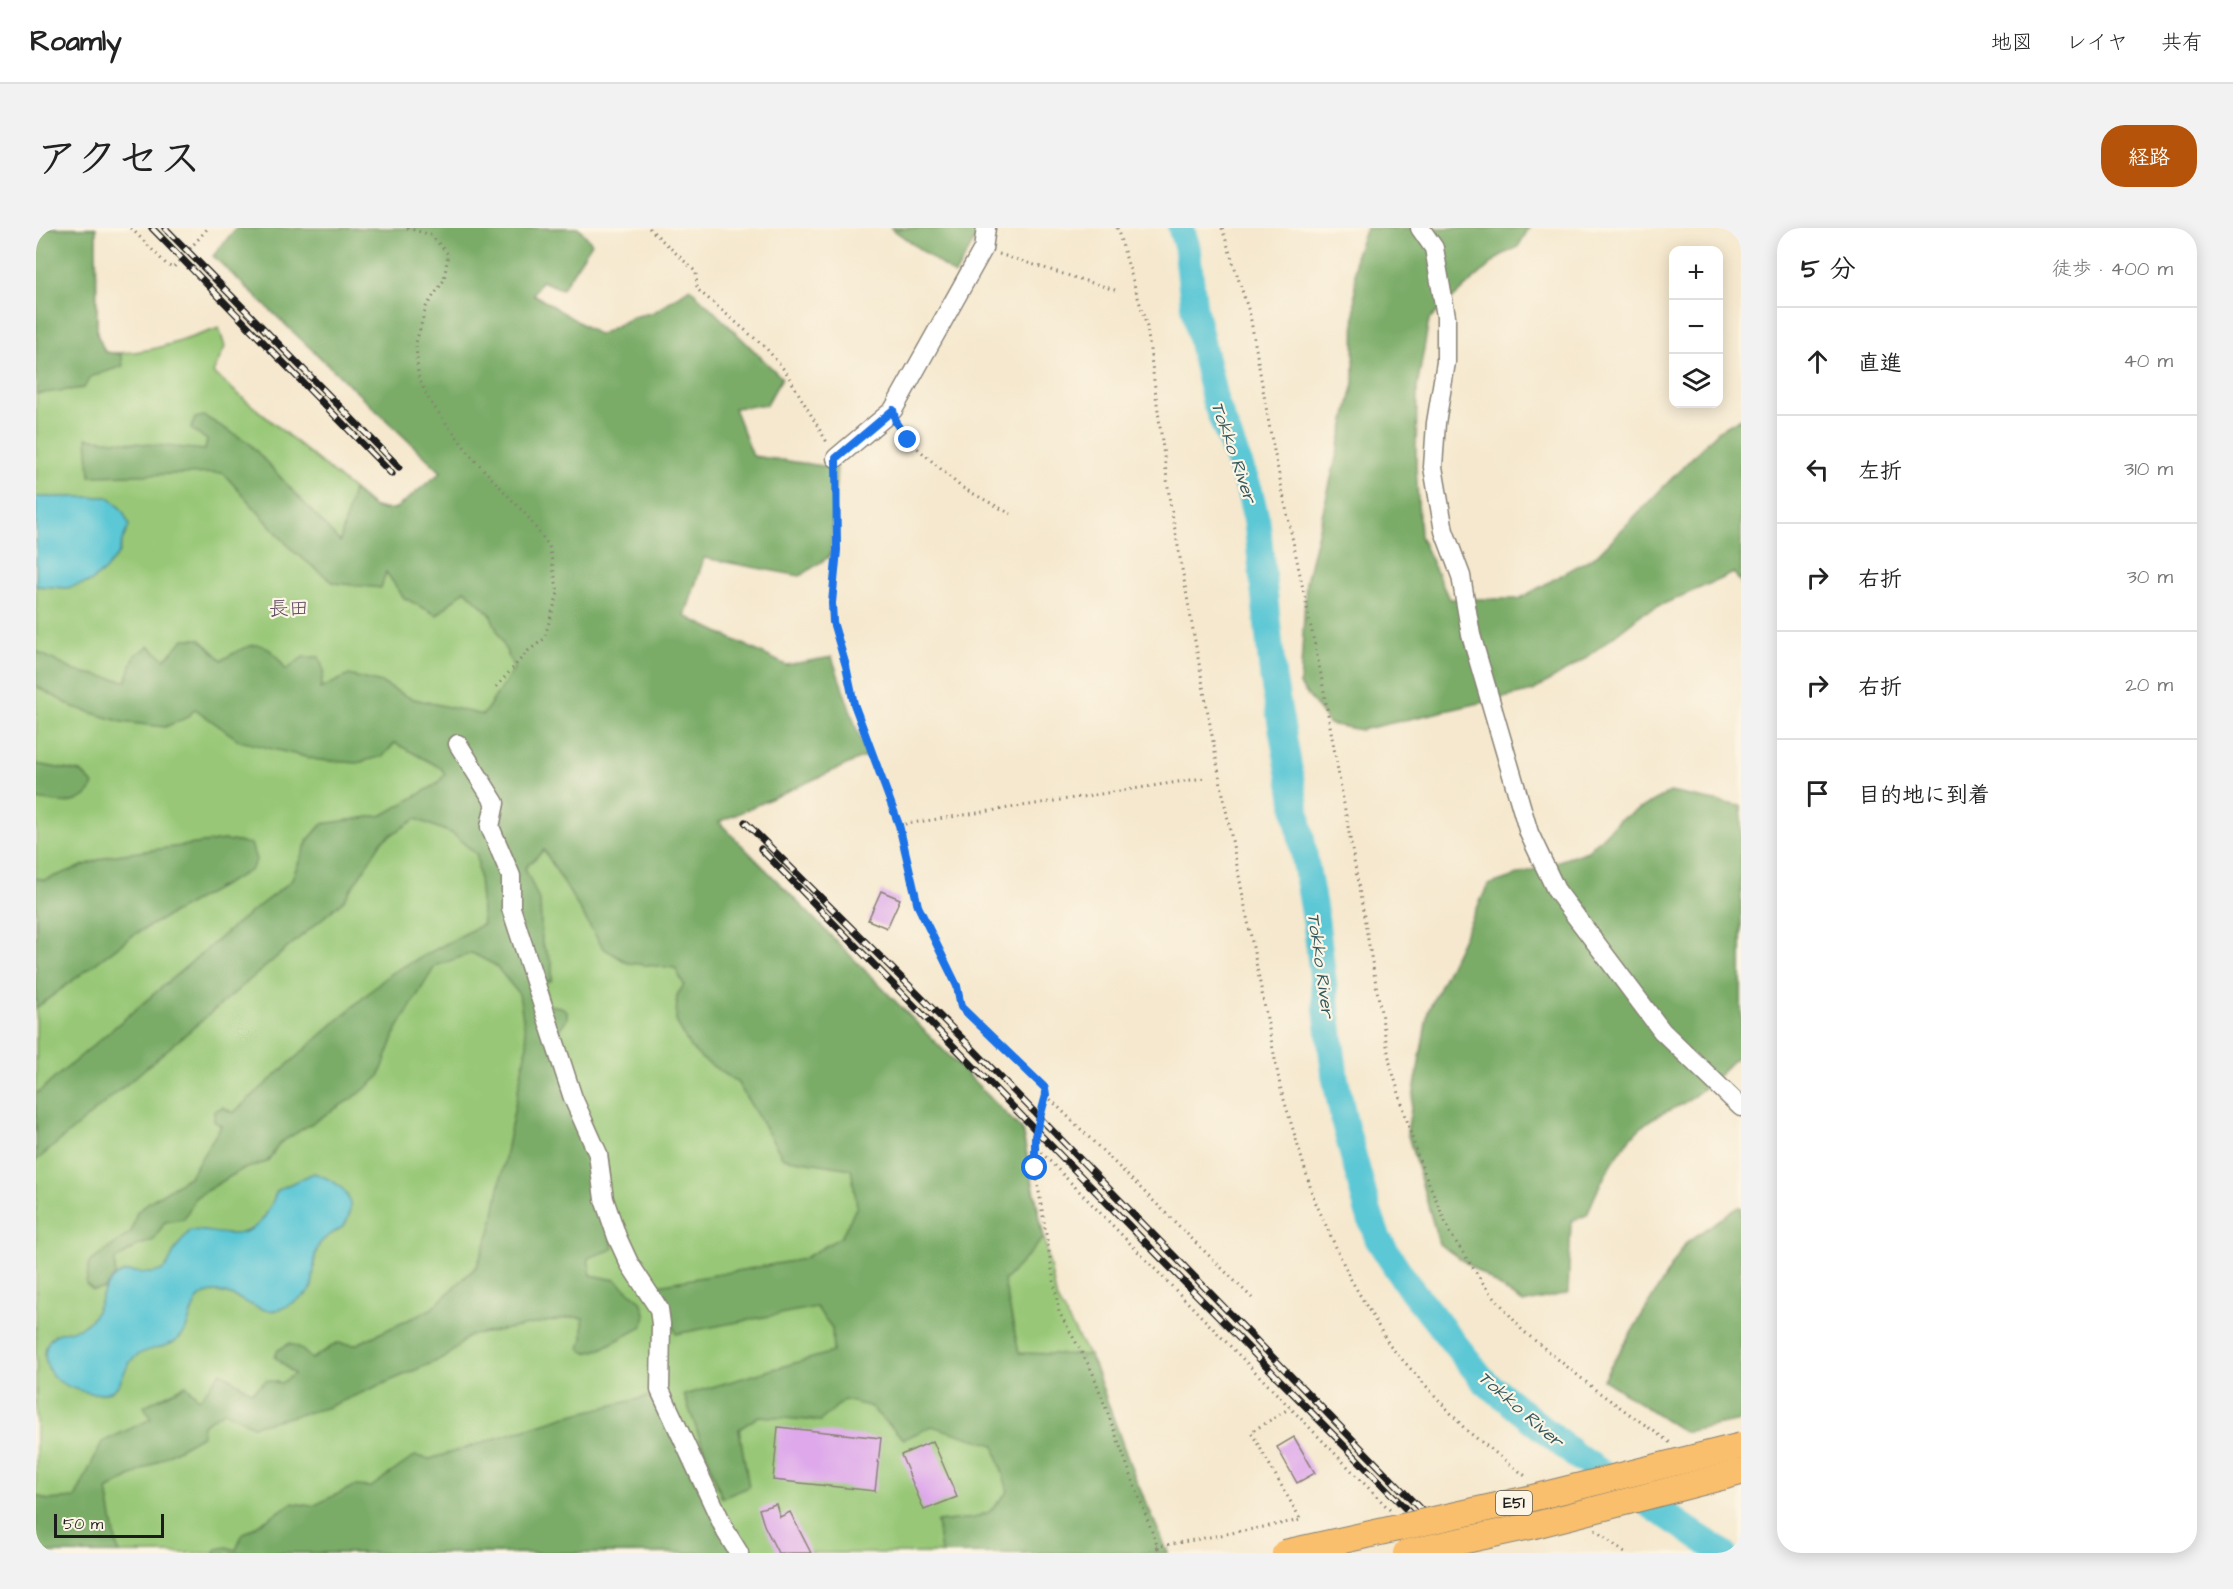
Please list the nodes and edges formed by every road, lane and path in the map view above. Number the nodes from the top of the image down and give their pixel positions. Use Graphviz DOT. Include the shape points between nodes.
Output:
graph roads {
  1 [pos="131,228"];
  2 [pos="208,228"];
  3 [pos="407,228"];
  4 [pos="649,228"];
  5 [pos="986,228"];
  6 [pos="1117,228"];
  7 [pos="1222,228"];
  8 [pos="1420,228"];
  9 [pos="983,249"];
  10 [pos="1115,290"];
  11 [pos="893,410"];
  12 [pos="836,458"];
  13 [pos="1011,514"];
  14 [pos="496,687"];
  15 [pos="458,744"];
  16 [pos="1204,778"];
  17 [pos="899,825"];
  18 [pos="1046,1095"];
  19 [pos="1741,1107"];
  20 [pos="1035,1147"];
  21 [pos="1252,1298"];
  22 [pos="1290,1408"];
  23 [pos="1674,1445"];
  24 [pos="1741,1446"];
  25 [pos="1741,1472"];
  26 [pos="1531,1481"];
  27 [pos="1390,1510"];
  28 [pos="1587,1524"];
  29 [pos="1156,1547"];
  30 [pos="739,1553"];
  31 [pos="1160,1553"];
  32 [pos="1285,1553"];
  33 [pos="1406,1553"];
  34 [pos="1624,1553"];
  1 -- 2 [label="path" via="173,268"];
  3 -- 14 [label="path" via="431,235 448,254 444,280 426,307 416,343 418,376 429,400 472,457 549,546 558,593 544,639"];
  4 -- 12 [label="path" via="696,272 697,289 766,348 786,372"];
  5 -- 9 [label="street"];
  6 -- 26 [label="path" via="1148,327 1170,502 1218,769 1281,1090 1314,1199 1350,1278 1390,1346 1466,1430"];
  7 -- 23 [label="path" via="1250,315 1321,675 1390,1064 1418,1157 1450,1233 1483,1283 1522,1330 1597,1391"];
  8 -- 19 [label="street" via="1434,248 1446,316 1446,362 1433,467 1444,531 1461,576 1472,635 1529,833 1556,890 1662,1031"];
  9 -- 10 [label="path"];
  9 -- 11 [label="street"];
  11 -- 12 [label="street"];
  11 -- 13 [label="path" via="896,423 908,440 961,487"];
  12 -- 17 [label="path" via="833,622 854,704"];
  15 -- 30 [label="street" via="495,803 490,827 511,876 511,908 573,1098 598,1154 604,1199 614,1228 629,1263 659,1309 660,1390"];
  16 -- 17 [label="path"];
  17 -- 18 [label="path" via="918,906 957,986 961,1007 1045,1088"];
  18 -- 20 [label="path"];
  18 -- 21 [label="path"];
  20 -- 22 [label="path"];
  20 -- 29 [label="path" via="1035,1168 1059,1312 1092,1371"];
  22 -- 27 [label="path"];
  22 -- 29 [label="path" via="1251,1432 1301,1520"];
  24 -- 32 [label="highway, E51, bridge"];
  25 -- 33 [label="highway, E51, bridge" via="1535,1525"];
  28 -- 34 [label="path"];
  29 -- 31 [label="path"];
}
